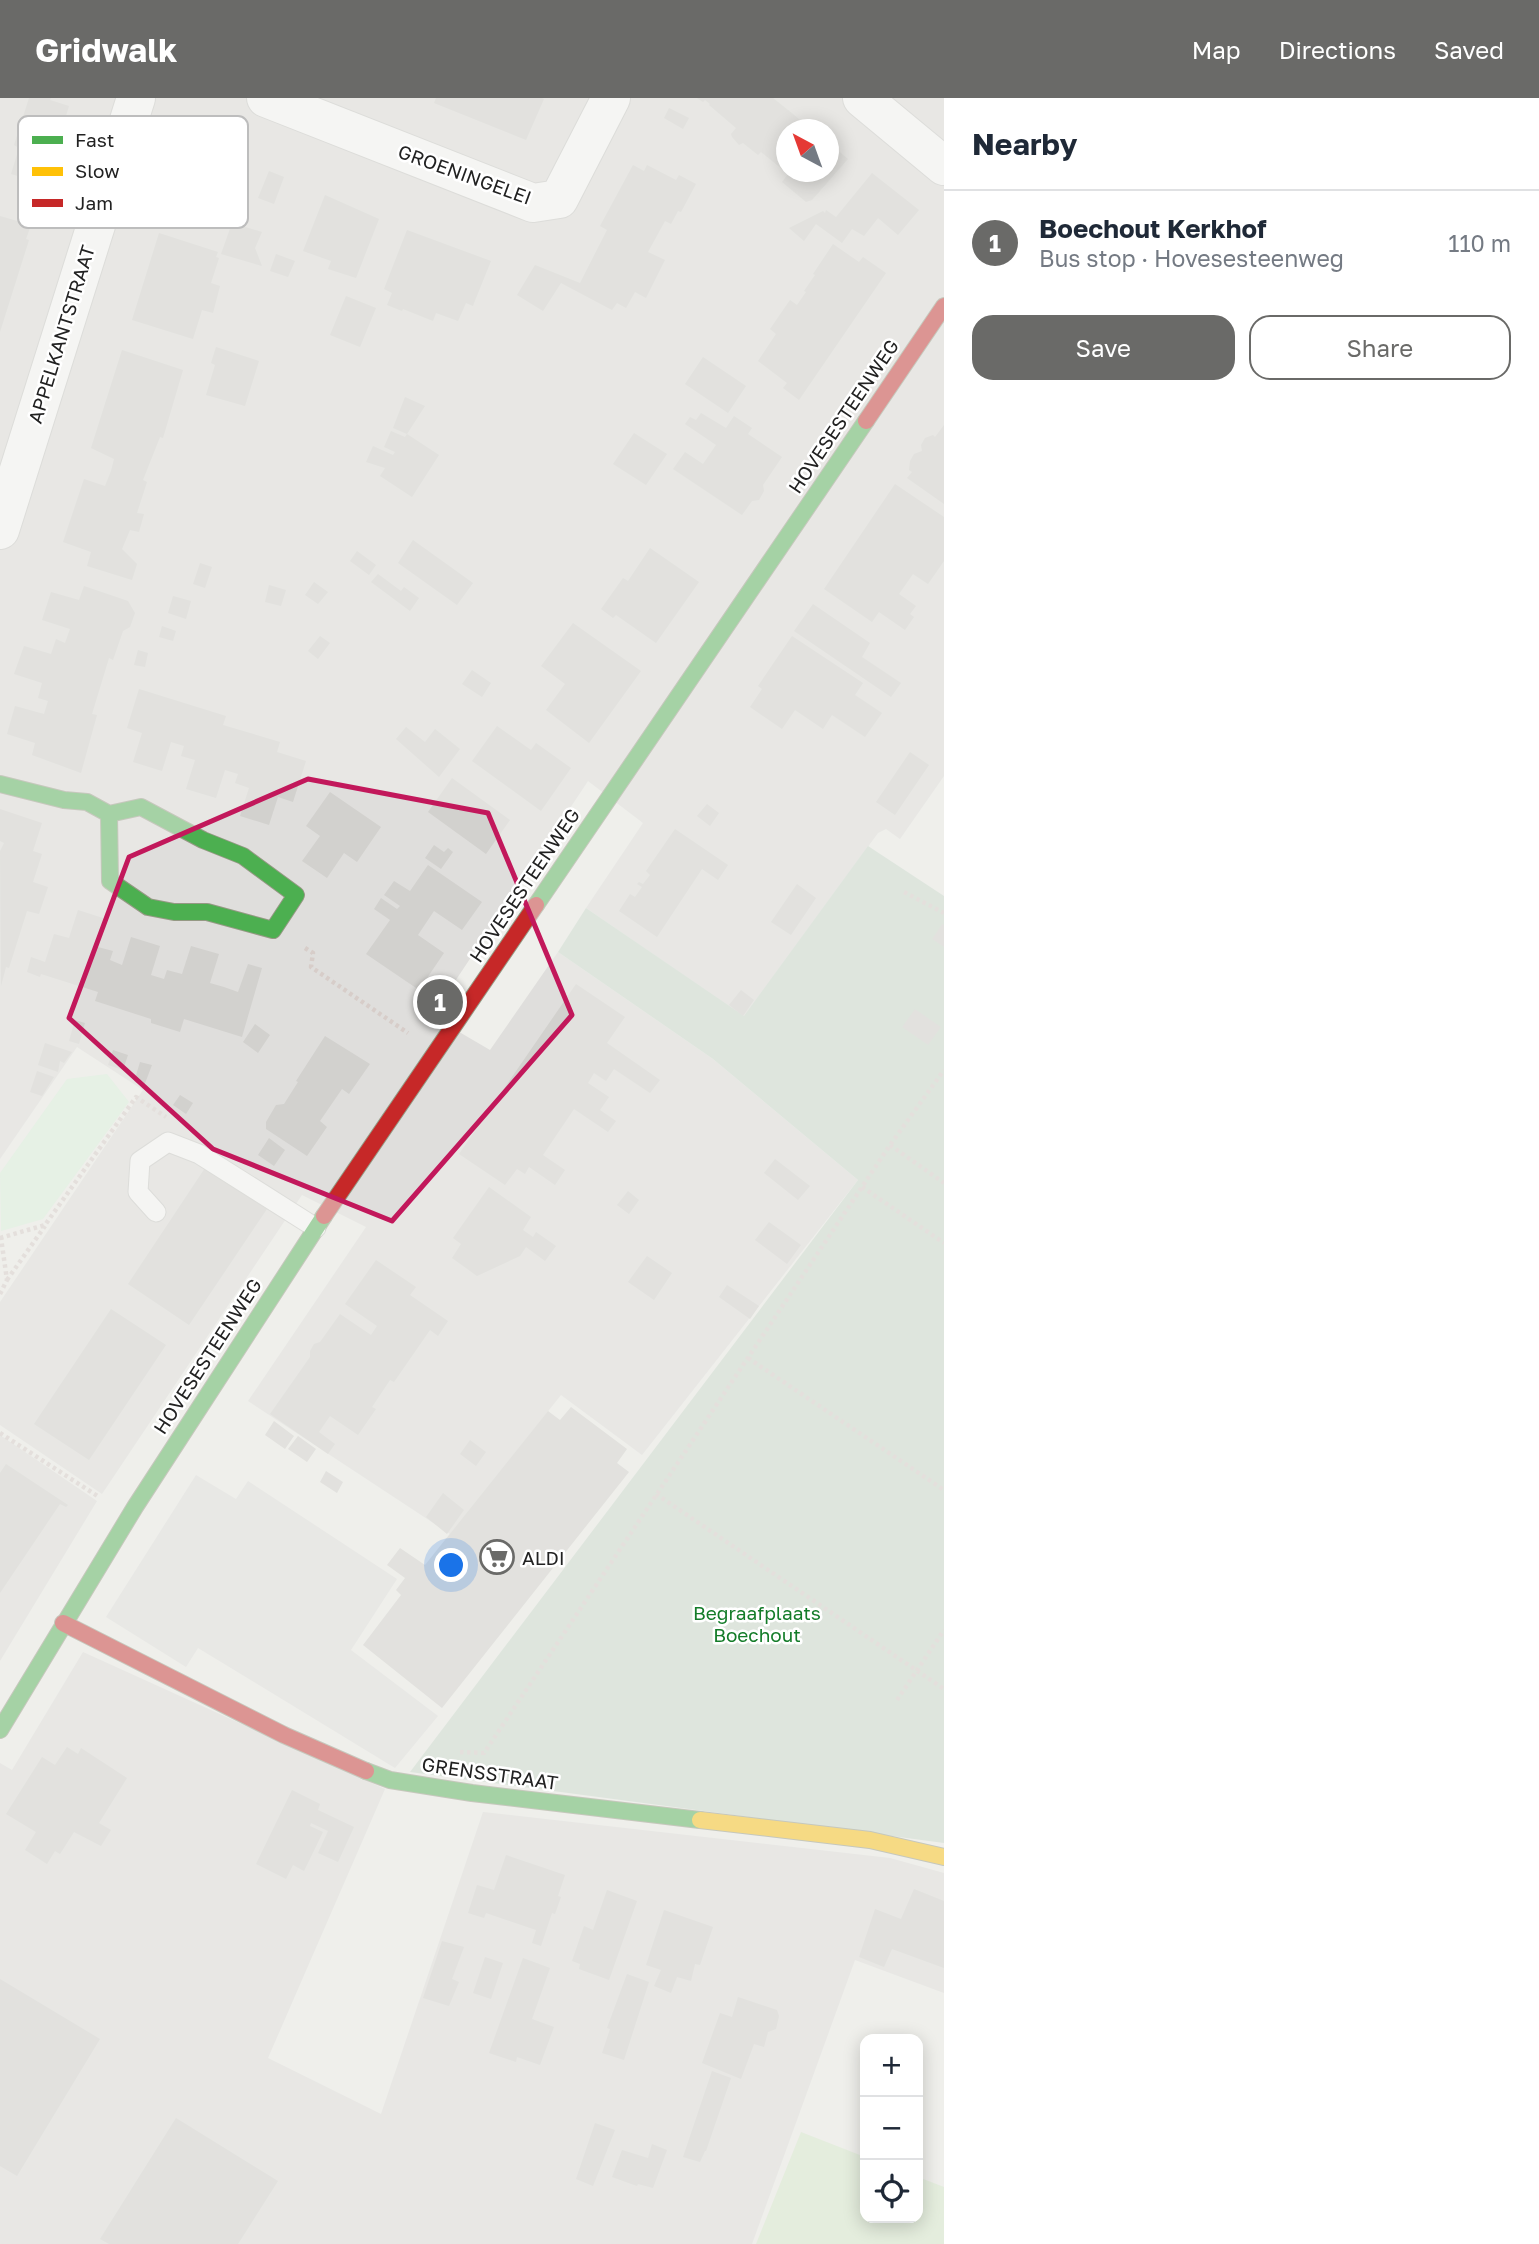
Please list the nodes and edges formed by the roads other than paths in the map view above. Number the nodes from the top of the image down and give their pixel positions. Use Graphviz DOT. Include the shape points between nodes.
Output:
graph roads {
  1 [pos="135,98"];
  2 [pos="266,98"];
  3 [pos="611,98"];
  4 [pos="862,98"];
  5 [pos="129,116"];
  6 [pos="944,166"];
  7 [pos="94,228"];
  8 [pos="944,306"];
  9 [pos="0,530"];
  10 [pos="0,784"];
  11 [pos="109,814"];
  12 [pos="156,1212"];
  13 [pos="316,1228"];
  14 [pos="63,1623"];
  15 [pos="0,1730"];
  16 [pos="944,1857"];
  1 -- 5 [label="street, APPELKANTSTRAAT"];
  2 -- 3 [label="street, GROENINGELEI" via="533,203 559,199"];
  4 -- 6 [label="street"];
  7 -- 9 [label="street, APPELKANTSTRAAT"];
  8 -- 13 [label="street, HOVESESTEENWEG"];
  10 -- 11 [label="street" via="87,802"];
  11 -- 11 [label="street" via="110,881 148,907 207,912 274,930 296,895 243,856 203,841 141,807"];
  12 -- 13 [label="lane" via="138,1192 139,1161 168,1142 199,1154"];
  13 -- 14 [label="street, HOVESESTEENWEG"];
  14 -- 15 [label="street, HOVESESTEENWEG"];
  14 -- 16 [label="street, GRENSSTRAAT" via="284,1735 390,1780 472,1794 870,1840"];
}
